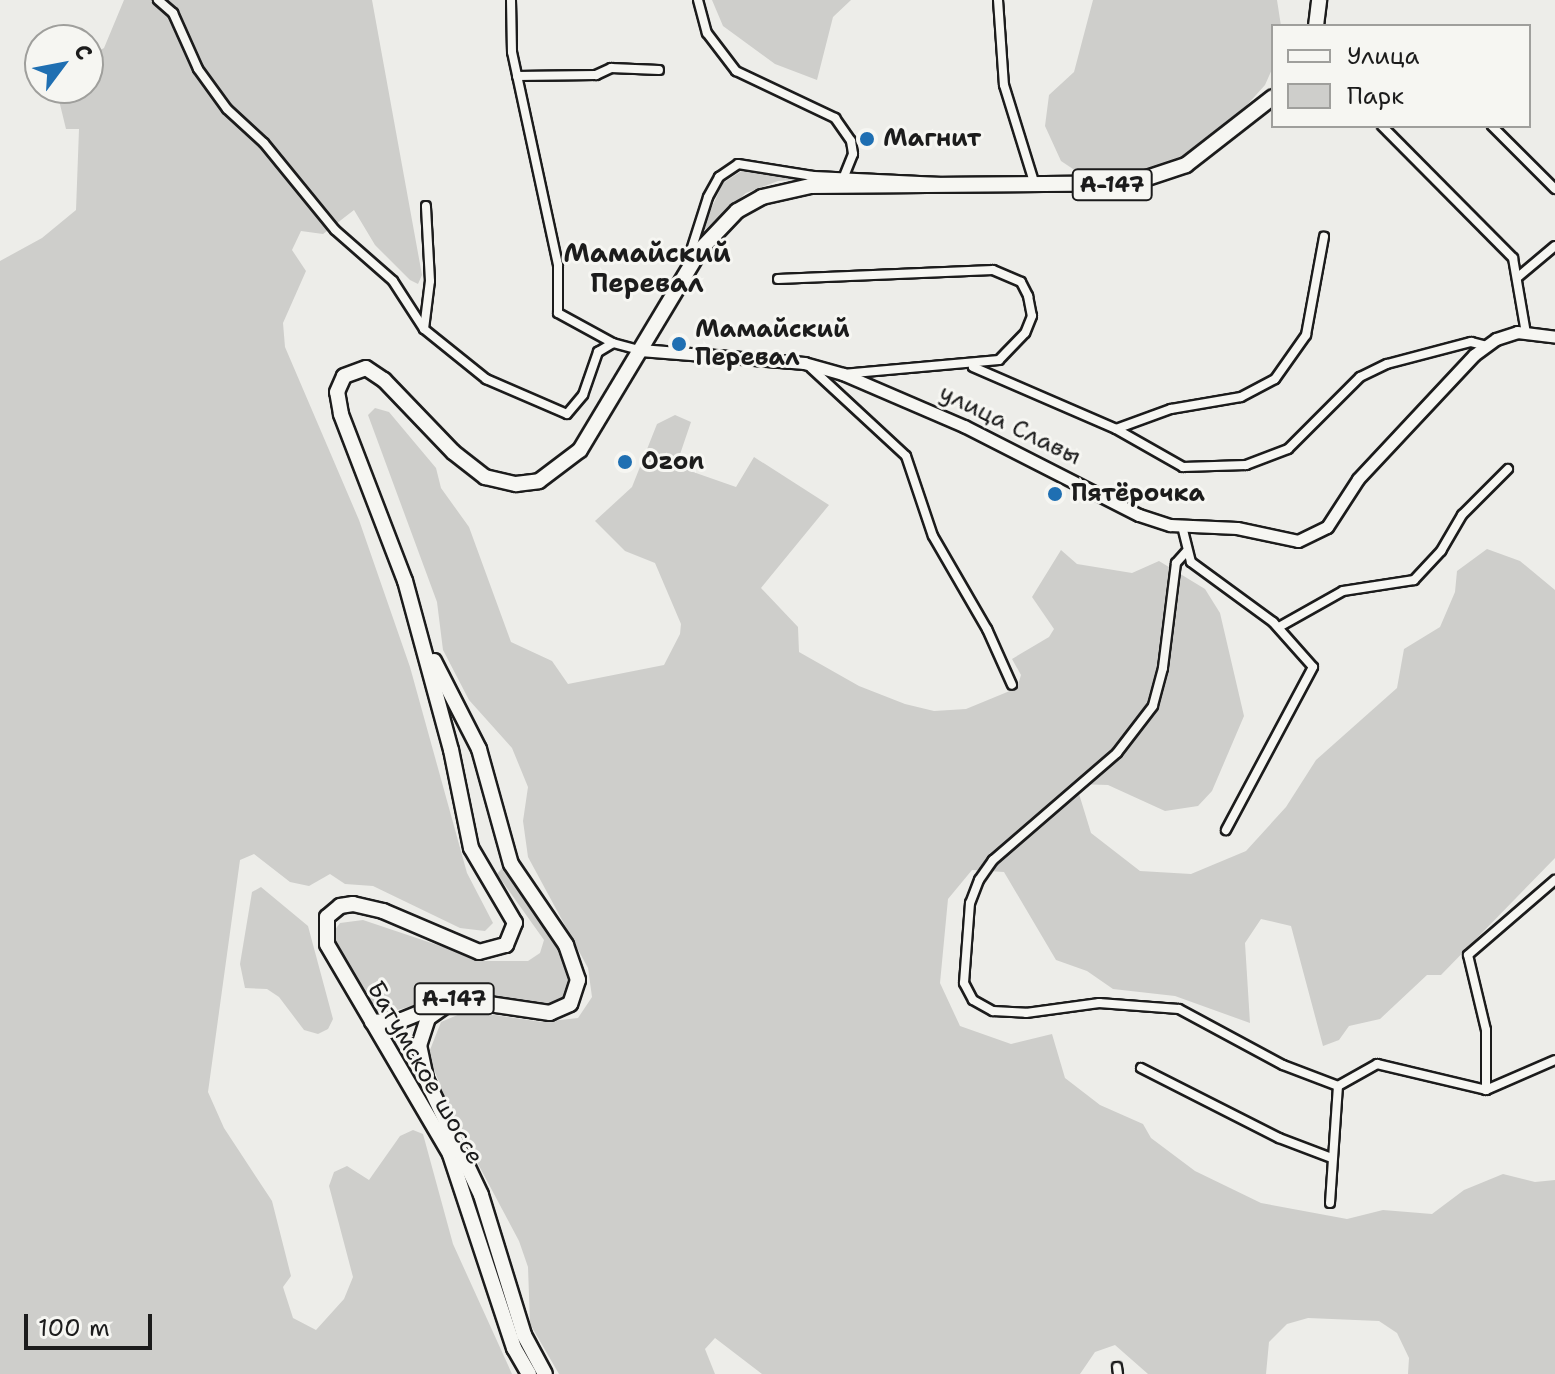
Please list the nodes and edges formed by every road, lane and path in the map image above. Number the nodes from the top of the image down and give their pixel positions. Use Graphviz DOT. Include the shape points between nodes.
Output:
graph roads {
  1 [pos="158,0"];
  2 [pos="511,0"];
  3 [pos="698,0"];
  4 [pos="998,0"];
  5 [pos="1319,0"];
  6 [pos="1316,24"];
  7 [pos="659,70"];
  8 [pos="517,76"];
  9 [pos="1271,99"];
  10 [pos="1384,128"];
  11 [pos="1494,128"];
  12 [pos="845,174"];
  13 [pos="942,184"];
  14 [pos="1035,185"];
  15 [pos="1555,189"];
  16 [pos="426,206"];
  17 [pos="1324,237"];
  18 [pos="1555,246"];
  19 [pos="1518,277"];
  20 [pos="683,279"];
  21 [pos="778,279"];
  22 [pos="424,329"];
  23 [pos="1526,333"];
  24 [pos="1555,337"];
  25 [pos="613,343"];
  26 [pos="1487,346"];
  27 [pos="640,350"];
  28 [pos="804,363"];
  29 [pos="972,366"];
  30 [pos="843,374"];
  31 [pos="1116,429"];
  32 [pos="1508,469"];
  33 [pos="1182,526"];
  34 [pos="1186,552"];
  35 [pos="411,601"];
  36 [pos="1279,627"];
  37 [pos="1012,685"];
  38 [pos="473,736"];
  39 [pos="448,739"];
  40 [pos="1226,830"];
  41 [pos="1555,880"];
  42 [pos="443,1004"];
  43 [pos="372,1022"];
  44 [pos="1555,1060"];
  45 [pos="1141,1068"];
  46 [pos="1338,1086"];
  47 [pos="1486,1090"];
  48 [pos="1332,1158"];
  49 [pos="1330,1203"];
  50 [pos="529,1374"];
  51 [pos="545,1374"];
  1 -- 22 [label="street" via="173,13 210,88 317,208 393,281"];
  2 -- 8 [label="street"];
  3 -- 12 [label="street" via="707,33 736,71 835,118 851,141 853,154"];
  4 -- 14 [label="street" via="1004,85"];
  5 -- 6 [label="highway"];
  7 -- 8 [label="street" via="611,68 596,75"];
  8 -- 25 [label="street" via="558,265 558,313"];
  9 -- 14 [label="highway, Батумское шоссе / А-147" via="1216,146 1157,176 1109,186"];
  10 -- 19 [label="street" via="1500,241 1513,258"];
  11 -- 15 [label="street"];
  12 -- 13 [label="street" via="936,178"];
  12 -- 20 [label="street" via="813,176 750,164 725,171 698,220"];
  13 -- 14 [label="highway, Батумское шоссе / А-147"];
  13 -- 20 [label="highway, Батумское шоссе / А-147" via="810,186 762,197 718,229"];
  16 -- 22 [label="street" via="430,281"];
  17 -- 31 [label="street" via="1306,335 1275,379 1241,397 1171,409"];
  18 -- 19 [label="street"];
  19 -- 23 [label="street"];
  20 -- 27 [label="highway, Батумское шоссе / А-147"];
  21 -- 29 [label="street" via="993,270 1008,274 1021,282 1032,316 1025,333 999,360"];
  22 -- 25 [label="street" via="486,379 567,414 583,395 598,352"];
  23 -- 24 [label="street, улица Славы"];
  23 -- 26 [label="street, улица Славы"];
  25 -- 27 [label="street"];
  26 -- 31 [label="street" via="1471,342 1387,364 1360,377 1288,449 1246,465 1183,467"];
  26 -- 33 [label="street, улица Славы" via="1374,460 1317,535 1298,541 1237,528"];
  27 -- 28 [label="street, улица Славы"];
  27 -- 35 [label="highway, Батумское шоссе / А-147" via="580,450 551,476 527,484 502,482 473,468 366,368 344,376 337,392 341,414"];
  28 -- 30 [label="street, улица Славы"];
  28 -- 37 [label="street" via="906,456 933,536 987,629"];
  29 -- 30 [label="street"];
  29 -- 31 [label="street"];
  30 -- 33 [label="street, улица Славы" via="964,426 1139,515"];
  32 -- 36 [label="street" via="1462,515 1441,551 1414,580 1343,591"];
  33 -- 34 [label="street"];
  34 -- 36 [label="street" via="1202,571"];
  34 -- 46 [label="street" via="1176,563 1153,706 1117,753 993,860 970,903 964,983 973,1000 993,1011 1026,1013 1099,1003 1179,1009 1283,1065"];
  35 -- 38 [label="highway, Батумское шоссе / А-147" via="447,691"];
  35 -- 39 [label="highway, Батумское шоссе / А-147"];
  36 -- 40 [label="street" via="1313,667"];
  38 -- 39 [label="highway" via="459,730"];
  38 -- 42 [label="highway, Батумское шоссе / А-147" via="511,864 566,945 578,980 570,1004 550,1013 469,998"];
  39 -- 43 [label="highway, Батумское шоссе / А-147" via="471,848 512,913 512,937 499,949 479,952 367,905 340,906 327,917 327,944"];
  41 -- 47 [label="street" via="1468,955 1486,1030"];
  42 -- 43 [label="highway" via="392,1023"];
  42 -- 51 [label="highway, Батумское шоссе / А-147" via="422,1028 422,1066 470,1167 524,1335"];
  43 -- 50 [label="highway, Батумское шоссе / А-147" via="450,1154 514,1348"];
  44 -- 47 [label="street"];
  45 -- 48 [label="street" via="1279,1138"];
  46 -- 47 [label="street" via="1377,1064"];
  46 -- 48 [label="street"];
  48 -- 49 [label="street"];
}
